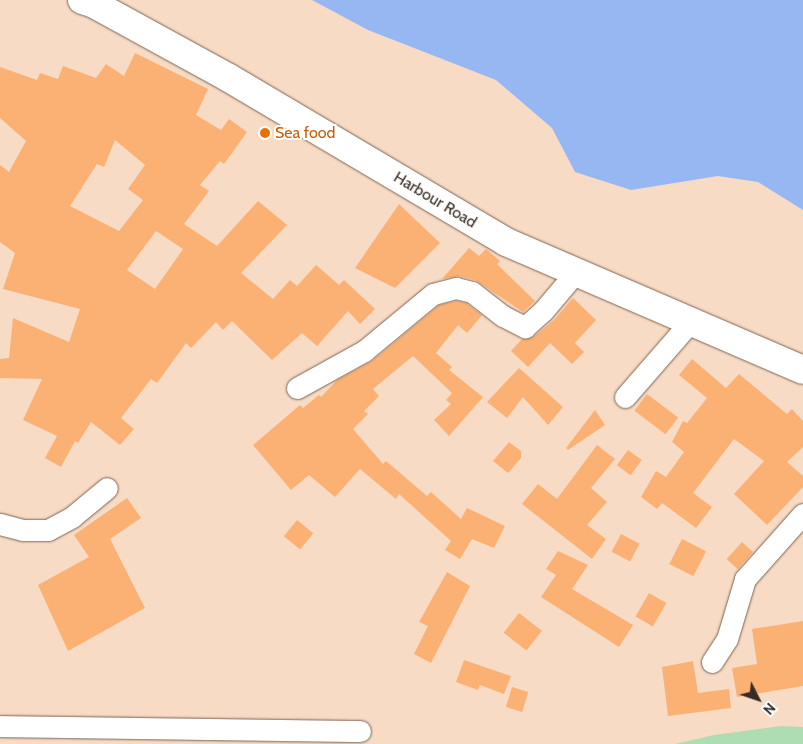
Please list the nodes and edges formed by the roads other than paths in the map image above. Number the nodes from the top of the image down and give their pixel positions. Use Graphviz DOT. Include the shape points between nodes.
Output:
graph roads {
  1 [pos="82,0"];
  2 [pos="576,272"];
  3 [pos="690,321"];
  4 [pos="803,370"];
  5 [pos="296,388"];
  6 [pos="625,397"];
  7 [pos="107,488"];
  8 [pos="803,514"];
  9 [pos="0,524"];
  10 [pos="712,662"];
  11 [pos="0,726"];
  12 [pos="360,731"];
  13 [pos="124,736"];
  1 -- 2 [label="street, Harbour Road" via="229,78 506,242"];
  2 -- 3 [label="street, Harbour Road"];
  2 -- 5 [label="street" via="525,327 503,316 472,292 456,288 433,294 364,351"];
  3 -- 4 [label="street, Harbour Road"];
  3 -- 6 [label="street"];
  7 -- 9 [label="street" via="72,517 48,530 24,530"];
  8 -- 10 [label="street" via="745,580 727,639"];
  11 -- 13 [label="street"];
  12 -- 13 [label="street"];
}
